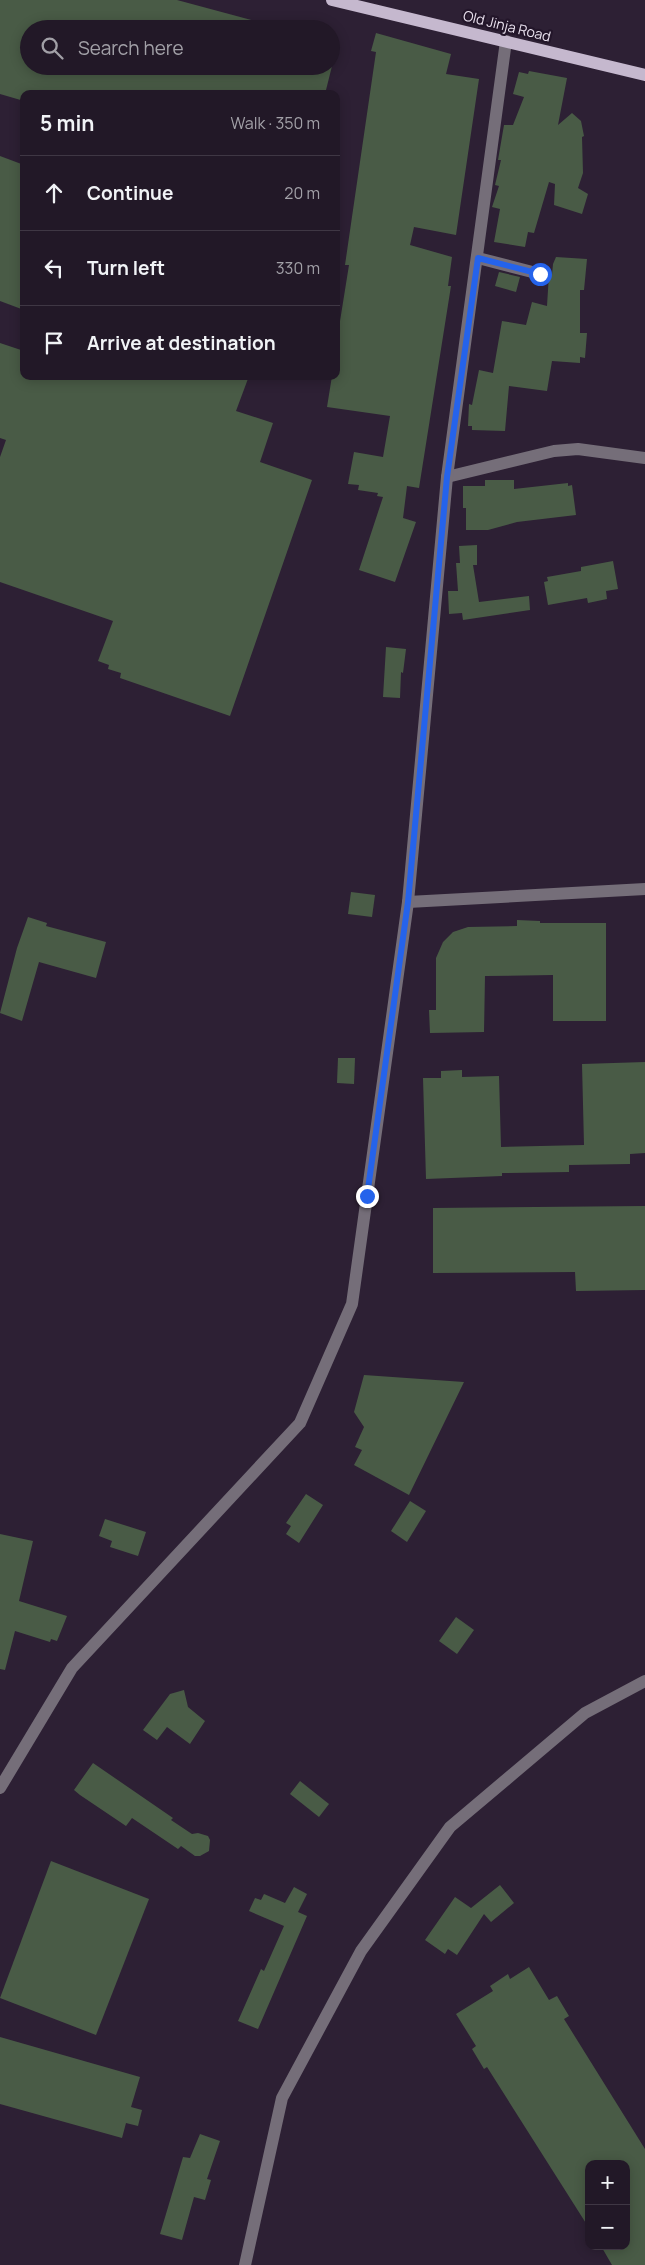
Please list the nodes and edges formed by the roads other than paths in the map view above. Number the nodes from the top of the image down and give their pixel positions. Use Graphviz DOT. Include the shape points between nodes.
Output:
graph roads {
  1 [pos="332,0"];
  2 [pos="506,42"];
  3 [pos="645,76"];
  4 [pos="478,258"];
  5 [pos="540,274"];
  6 [pos="645,458"];
  7 [pos="447,477"];
  8 [pos="645,889"];
  9 [pos="408,902"];
  10 [pos="645,1681"];
  11 [pos="0,1788"];
  12 [pos="245,2265"];
  1 -- 2 [label="main road, Old Jinja Road"];
  2 -- 3 [label="main road, Old Jinja Road"];
  2 -- 4 [label="street"];
  4 -- 5 [label="street"];
  4 -- 7 [label="street"];
  6 -- 7 [label="street" via="578,449"];
  7 -- 9 [label="street"];
  8 -- 9 [label="street"];
  9 -- 11 [label="street" via="352,1304 300,1424 72,1668"];
  10 -- 12 [label="street" via="585,1713 450,1827 361,1951 282,2098"];
}
